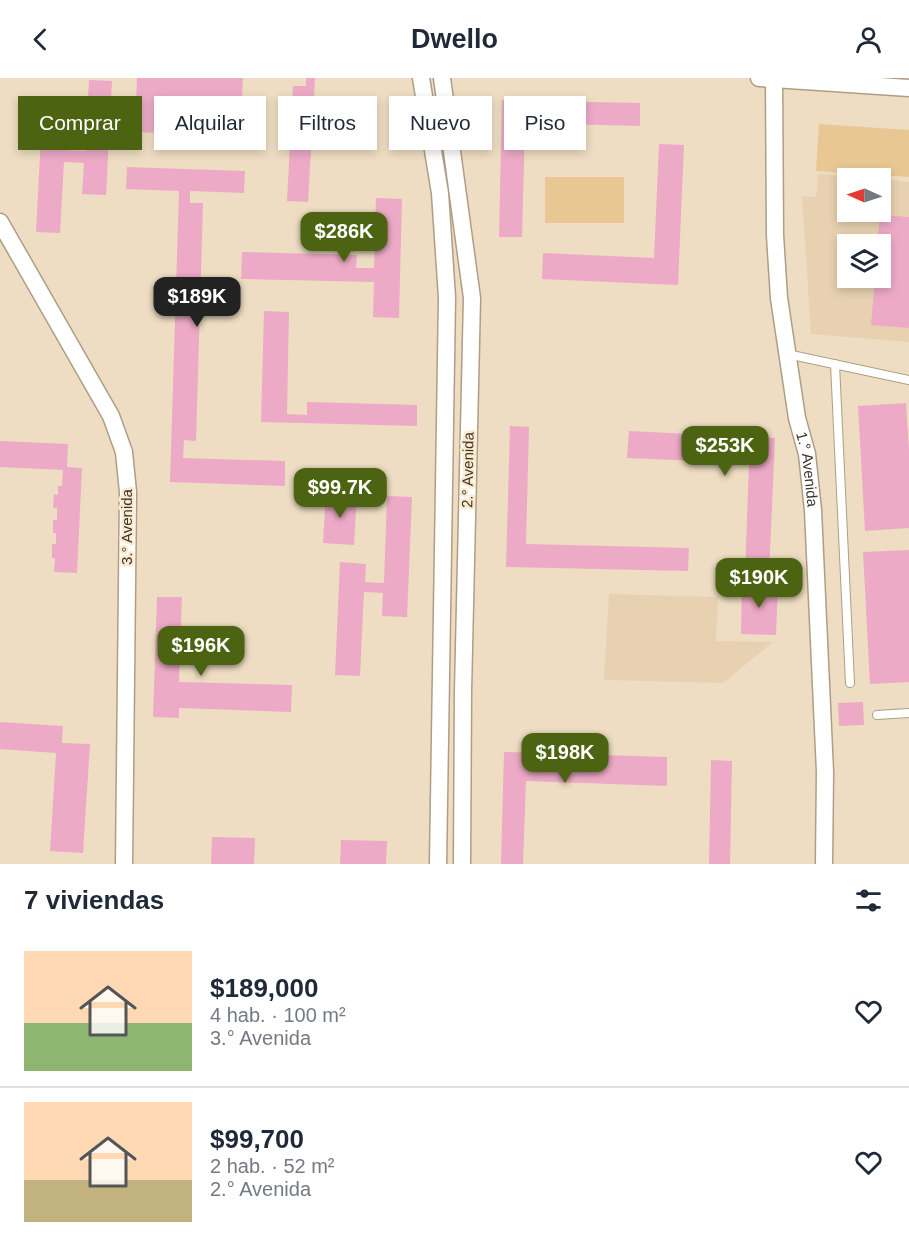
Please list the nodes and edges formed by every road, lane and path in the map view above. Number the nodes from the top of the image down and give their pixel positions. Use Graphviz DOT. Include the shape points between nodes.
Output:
graph roads {
  1 [pos="421,78"];
  2 [pos="442,78"];
  3 [pos="769,78"];
  4 [pos="909,88"];
  5 [pos="0,222"];
  6 [pos="786,354"];
  7 [pos="835,364"];
  8 [pos="909,380"];
  9 [pos="850,683"];
  10 [pos="909,713"];
  11 [pos="877,714"];
  12 [pos="124,864"];
  13 [pos="438,864"];
  14 [pos="462,864"];
  15 [pos="824,864"];
  1 -- 13 [label="street" via="440,193 447,297"];
  2 -- 14 [label="street, 2.° Avenida" via="472,298"];
  3 -- 4 [label="street"];
  3 -- 6 [label="street, 1.° Avenida" via="775,235"];
  5 -- 12 [label="street, 3.° Avenida" via="111,416 124,452 128,492"];
  6 -- 7 [label="lane"];
  6 -- 15 [label="street, 1.° Avenida" via="807,454 813,510 825,772"];
  7 -- 8 [label="lane"];
  7 -- 9 [label="lane"];
  10 -- 11 [label="lane"];
}
